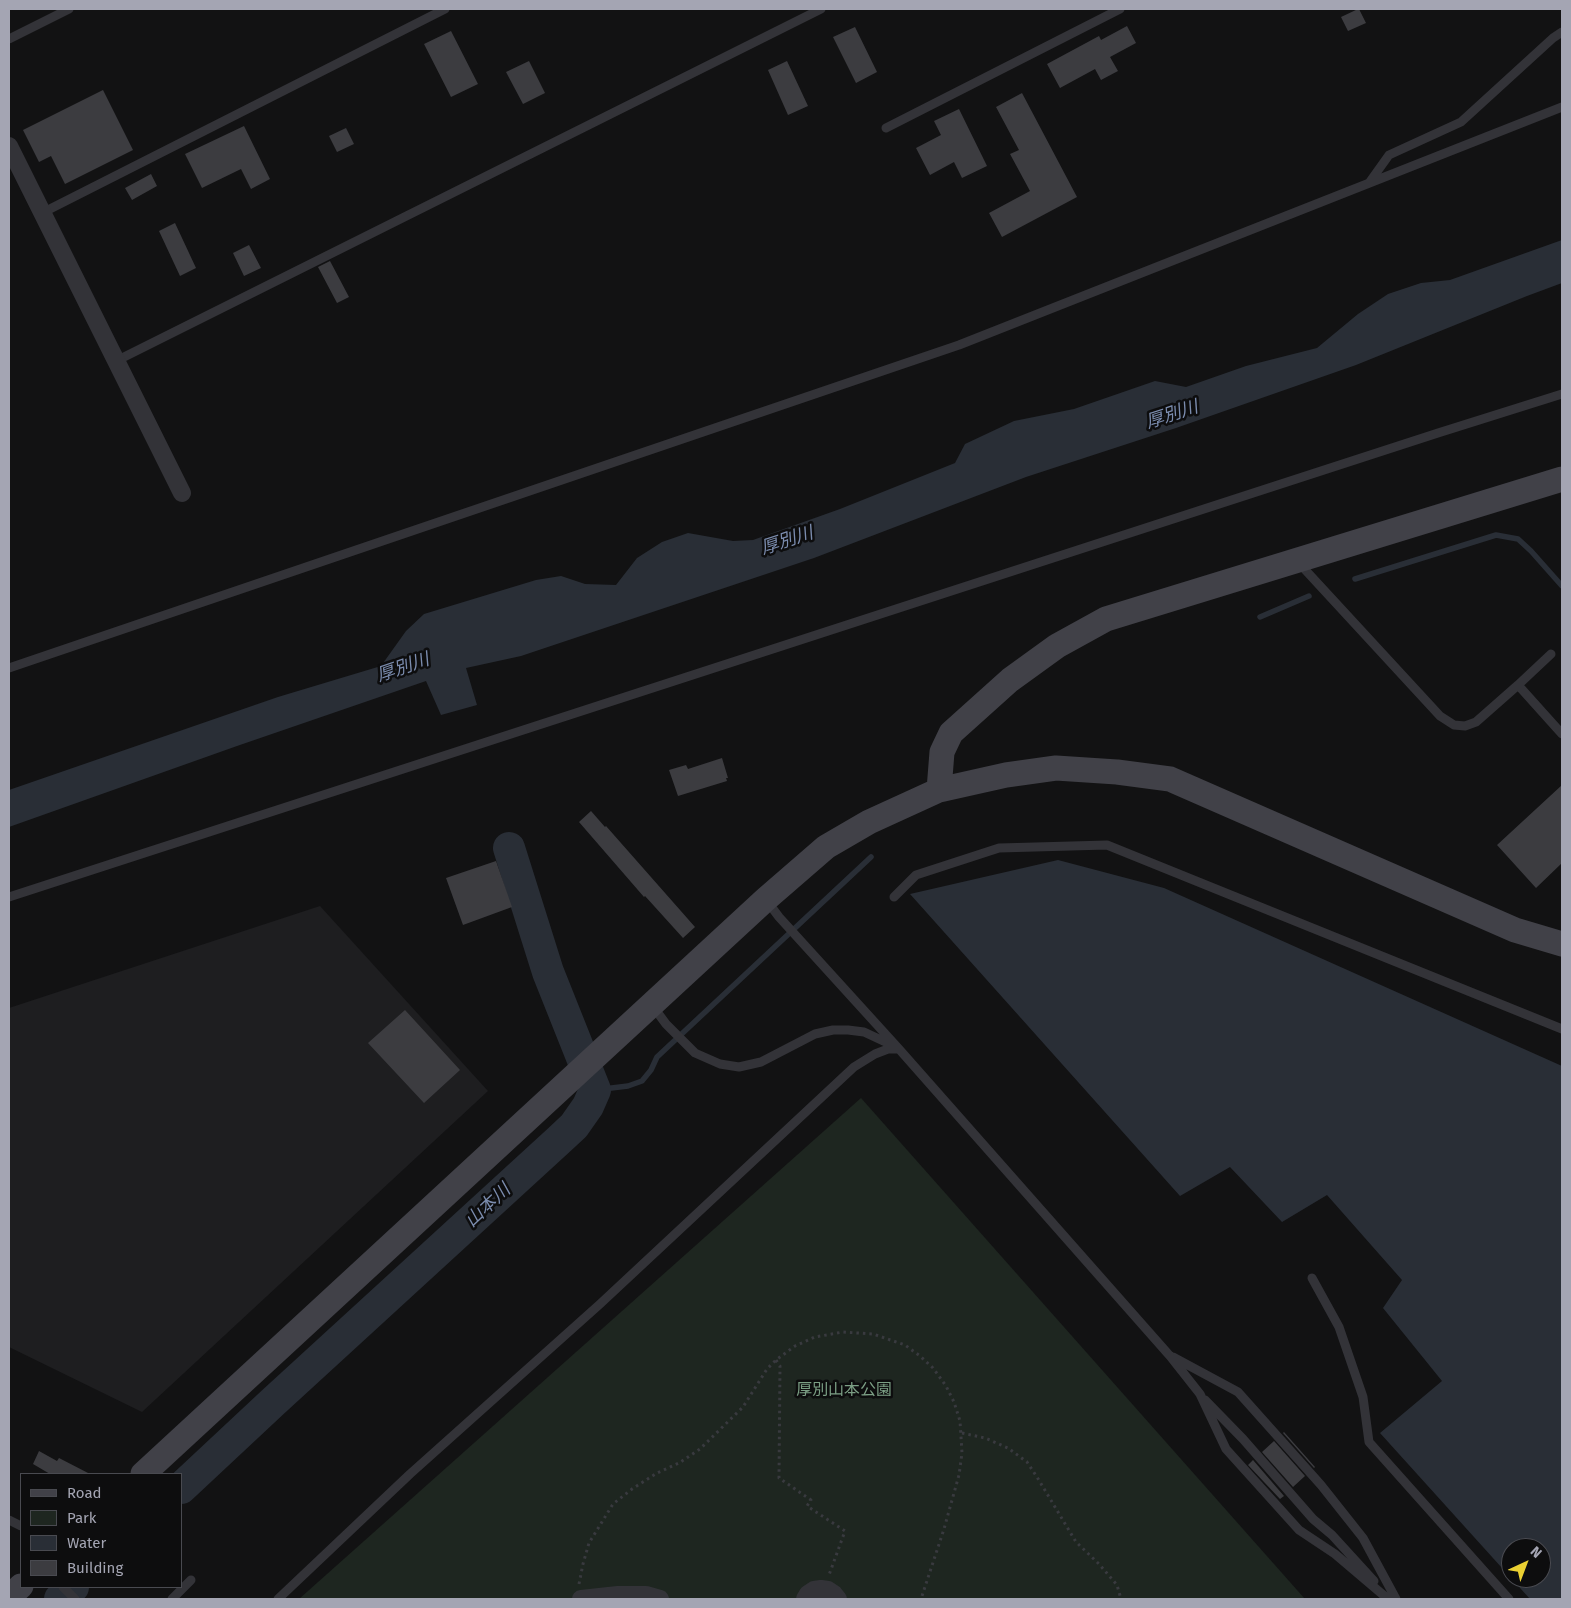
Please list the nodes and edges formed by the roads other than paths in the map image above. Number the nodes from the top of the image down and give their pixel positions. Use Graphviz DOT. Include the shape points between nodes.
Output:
graph roads {
  1 [pos="69,9"];
  2 [pos="445,9"];
  3 [pos="821,9"];
  4 [pos="1120,9"];
  5 [pos="1562,32"];
  6 [pos="9,39"];
  7 [pos="1562,107"];
  8 [pos="886,128"];
  9 [pos="9,146"];
  10 [pos="1369,183"];
  11 [pos="42,213"];
  12 [pos="116,362"];
  13 [pos="1562,394"];
  14 [pos="1562,479"];
  15 [pos="182,493"];
  16 [pos="1296,560"];
  17 [pos="1551,654"];
  18 [pos="9,668"];
  19 [pos="1518,686"];
  20 [pos="1562,734"];
  21 [pos="939,790"];
  22 [pos="9,896"];
  23 [pos="894,896"];
  24 [pos="772,908"];
  25 [pos="1562,944"];
  26 [pos="659,1014"];
  27 [pos="1562,1030"];
  28 [pos="899,1049"];
  29 [pos="1312,1278"];
  30 [pos="1170,1356"];
  31 [pos="1200,1394"];
  32 [pos="144,1473"];
  33 [pos="191,1580"];
  34 [pos="20,1587"];
  35 [pos="64,1588"];
  36 [pos="580,1594"];
  37 [pos="831,1594"];
  38 [pos="9,1597"];
  39 [pos="75,1599"];
  40 [pos="172,1599"];
  41 [pos="278,1599"];
  42 [pos="660,1599"];
  43 [pos="805,1599"];
  44 [pos="1389,1599"];
  45 [pos="1396,1599"];
  46 [pos="1509,1599"];
  1 -- 6 [label="lane"];
  2 -- 11 [label="lane"];
  3 -- 12 [label="lane"];
  4 -- 8 [label="lane"];
  5 -- 10 [label="lane" via="1461,122 1389,155"];
  7 -- 10 [label="lane"];
  9 -- 11 [label="street"];
  10 -- 18 [label="lane" via="959,345"];
  11 -- 12 [label="street"];
  12 -- 15 [label="street"];
  13 -- 22 [label="lane"];
  14 -- 16 [label="street"];
  16 -- 19 [label="lane" via="1440,716 1454,725 1476,722"];
  16 -- 21 [label="street" via="1106,619 1057,646 1010,680 950,733 942,752"];
  17 -- 19 [label="lane"];
  19 -- 20 [label="lane"];
  21 -- 24 [label="street" via="869,822 826,847"];
  21 -- 25 [label="street" via="1056,768 1170,779 1514,930"];
  23 -- 27 [label="lane" via="916,875 999,848 1106,845"];
  24 -- 26 [label="street"];
  24 -- 28 [label="lane"];
  26 -- 28 [label="lane" via="695,1053 720,1064 739,1067 761,1062 815,1034 833,1030 864,1032"];
  26 -- 32 [label="street" via="605,1049"];
  28 -- 30 [label="lane"];
  28 -- 41 [label="lane" via="875,1054 854,1067"];
  29 -- 46 [label="lane" via="1339,1327 1363,1397 1369,1442"];
  30 -- 31 [label="lane"];
  30 -- 45 [label="lane" via="1238,1392 1321,1485 1363,1538"];
  31 -- 44 [label="lane"];
  31 -- 44 [label="lane" via="1226,1449 1299,1530 1335,1554"];
  33 -- 40 [label="lane"];
  34 -- 38 [label="street"];
  35 -- 39 [label="lane"];
  36 -- 42 [label="street" via="646,1595"];
  37 -- 43 [label="street" via="814,1590"];
}
